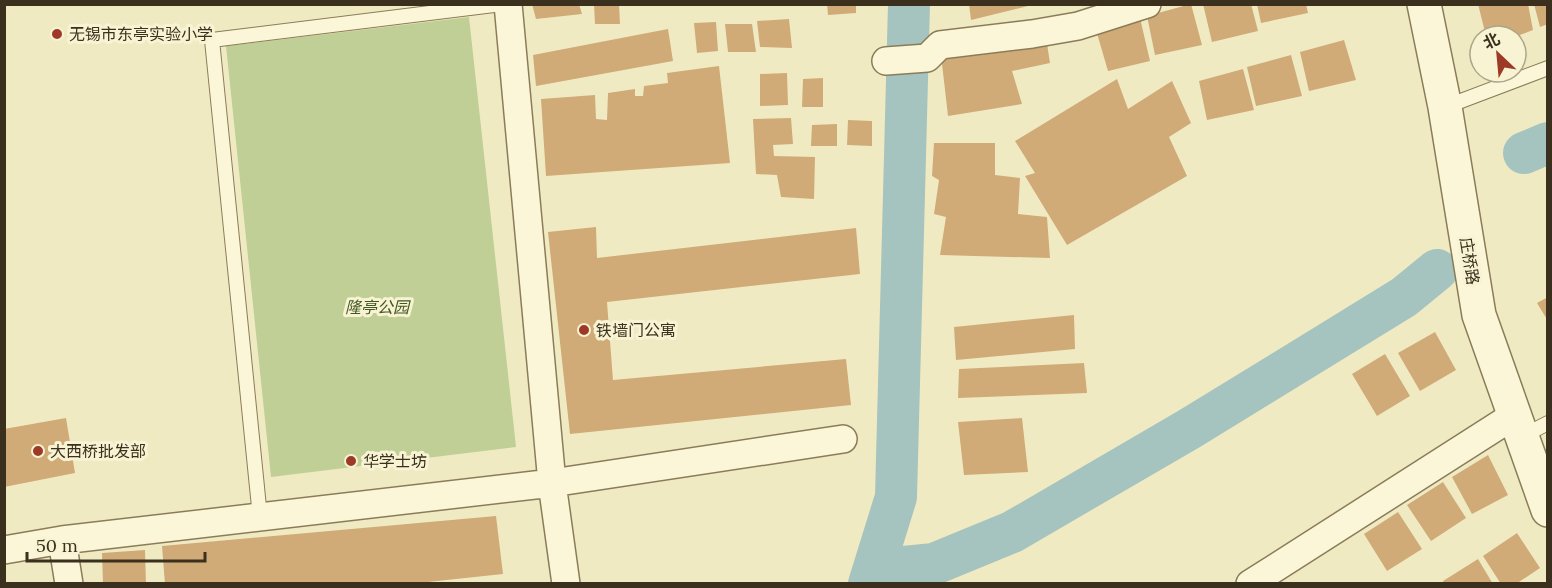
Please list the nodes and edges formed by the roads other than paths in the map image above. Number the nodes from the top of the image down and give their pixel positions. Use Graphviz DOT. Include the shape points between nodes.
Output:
graph roads {
  1 [pos="502,4"];
  2 [pos="508,4"];
  3 [pos="1147,4"];
  4 [pos="1424,4"];
  5 [pos="886,61"];
  6 [pos="1548,68"];
  7 [pos="1445,107"];
  8 [pos="1527,425"];
  9 [pos="843,439"];
  10 [pos="552,483"];
  11 [pos="1548,510"];
  12 [pos="260,517"];
  13 [pos="62,540"];
  14 [pos="6,549"];
  15 [pos="69,584"];
  16 [pos="566,584"];
  17 [pos="1250,584"];
  1 -- 12 [label="lane" via="212,40"];
  2 -- 10 [label="street"];
  3 -- 5 [label="street" via="1078,26 940,45 927,58"];
  4 -- 7 [label="street, 庄桥路"];
  6 -- 7 [label="lane"];
  7 -- 8 [label="street, 庄桥路" via="1479,315"];
  8 -- 11 [label="street, 庄桥路"];
  8 -- 17 [label="street"];
  9 -- 10 [label="street"];
  10 -- 12 [label="street"];
  10 -- 16 [label="street"];
  12 -- 13 [label="street"];
  13 -- 14 [label="street"];
  13 -- 15 [label="street"];
}
